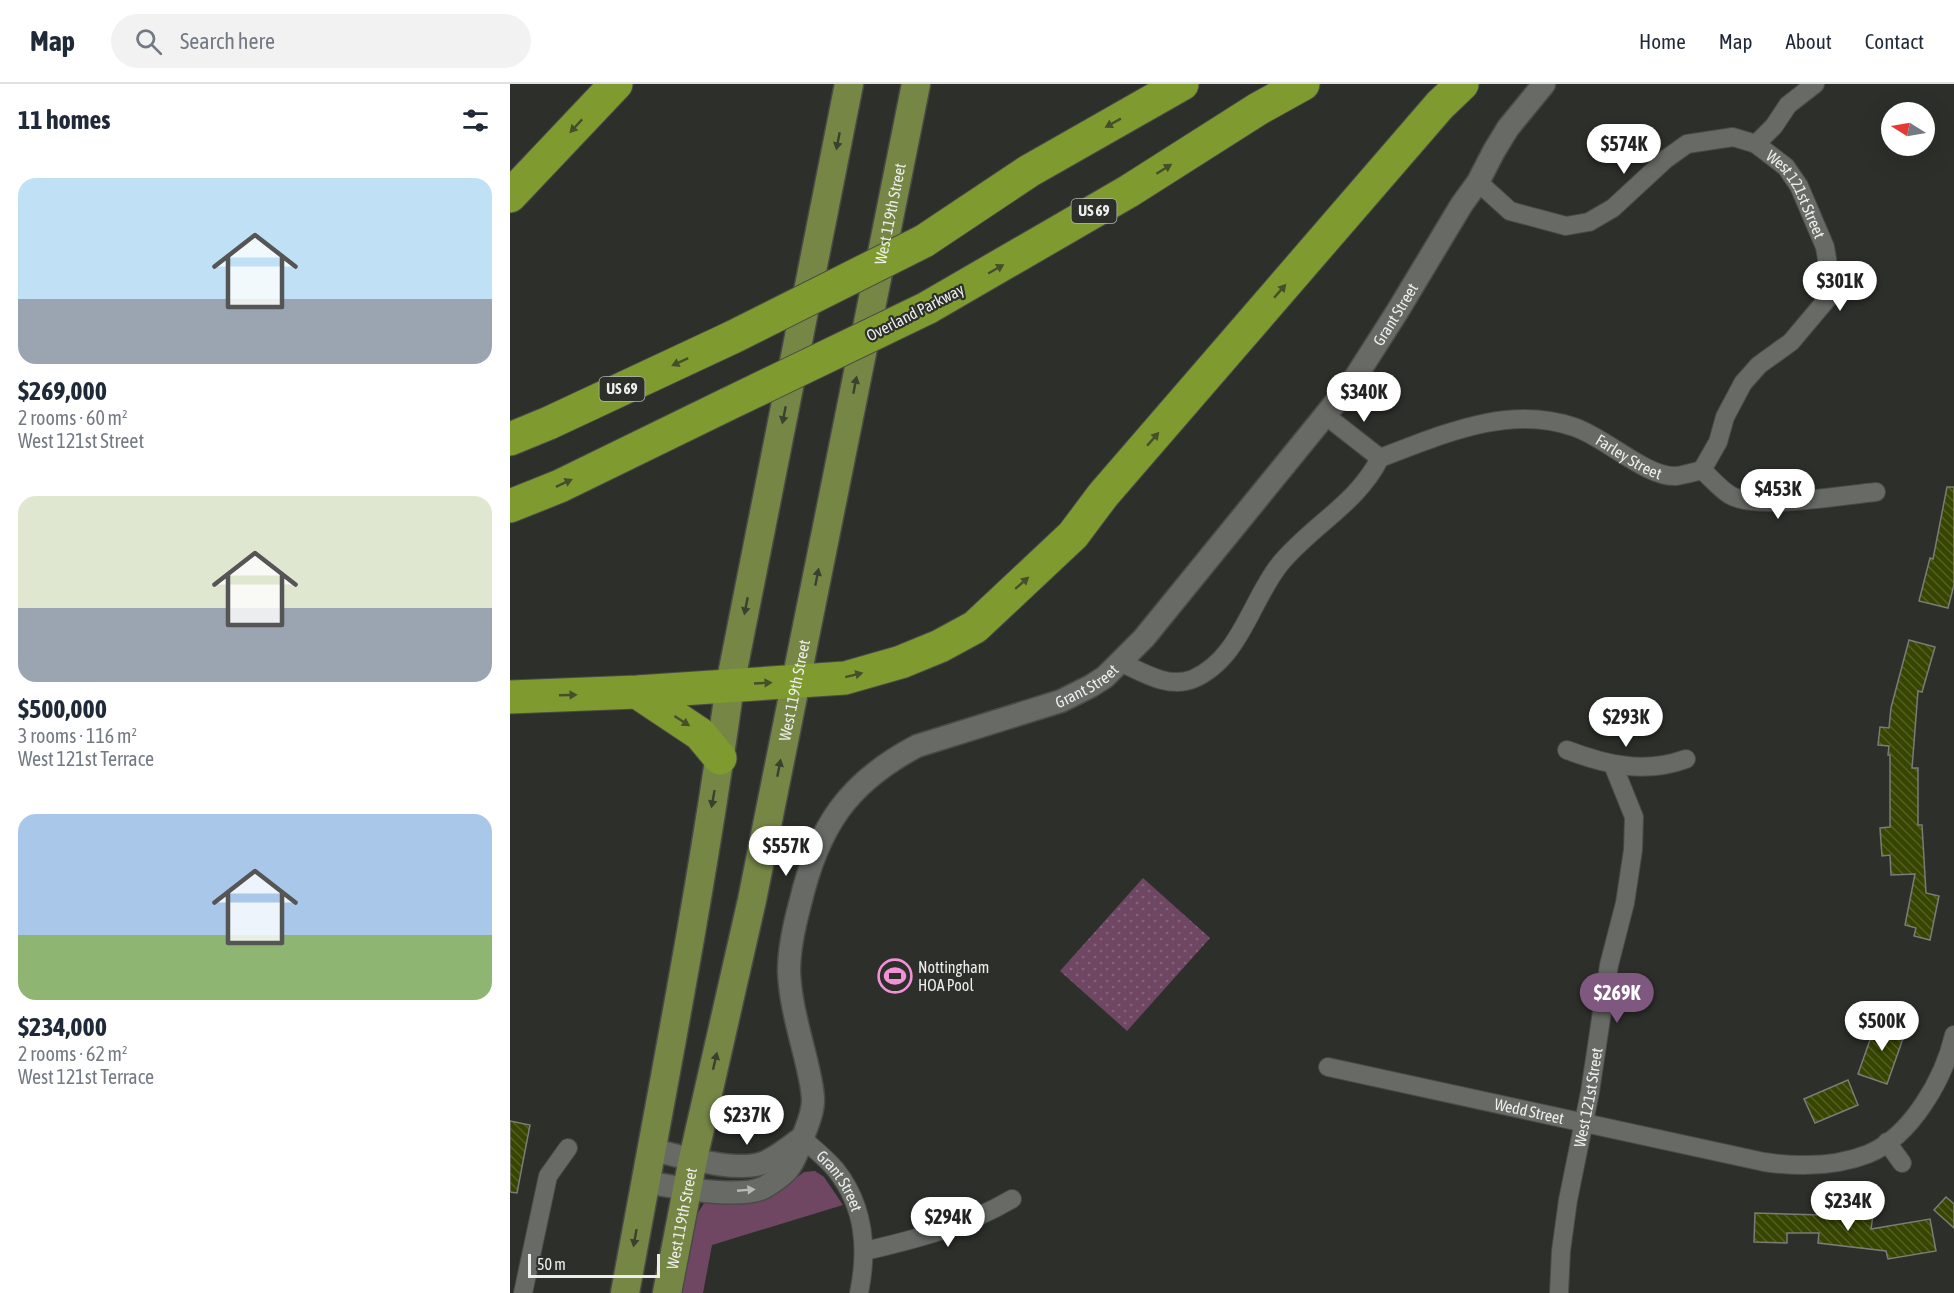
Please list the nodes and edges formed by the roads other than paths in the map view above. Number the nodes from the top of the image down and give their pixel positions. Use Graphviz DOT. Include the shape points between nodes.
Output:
graph roads {
  1 [pos="616,84"];
  2 [pos="849,84"];
  3 [pos="916,84"];
  4 [pos="1182,84"];
  5 [pos="1303,84"];
  6 [pos="1462,84"];
  7 [pos="1544,84"];
  8 [pos="1815,84"];
  9 [pos="1756,144"];
  10 [pos="1478,182"];
  11 [pos="510,196"];
  12 [pos="1325,415"];
  13 [pos="510,439"];
  14 [pos="1380,458"];
  15 [pos="1702,470"];
  16 [pos="1876,492"];
  17 [pos="510,506"];
  18 [pos="1120,662"];
  19 [pos="796,682"];
  20 [pos="730,685"];
  21 [pos="637,692"];
  22 [pos="510,697"];
  23 [pos="1567,750"];
  24 [pos="720,758"];
  25 [pos="1686,759"];
  26 [pos="1613,765"];
  27 [pos="1954,1035"];
  28 [pos="1328,1068"];
  29 [pos="1584,1123"];
  30 [pos="802,1138"];
  31 [pos="1887,1142"];
  32 [pos="568,1148"];
  33 [pos="653,1150"];
  34 [pos="693,1159"];
  35 [pos="1902,1163"];
  36 [pos="646,1182"];
  37 [pos="687,1190"];
  38 [pos="1012,1199"];
  39 [pos="864,1251"];
  40 [pos="523,1293"];
  41 [pos="625,1293"];
  42 [pos="667,1293"];
  43 [pos="859,1293"];
  44 [pos="1559,1293"];
  1 -- 11 [label="highway, one-way"];
  2 -- 20 [label="main road, one-way"];
  19 -- 3 [label="main road, West 119th Street, one-way"];
  4 -- 13 [label="highway, US 69, one-way, bridge" via="1029,171 924,241 733,337"];
  17 -- 5 [label="highway, Overland Parkway / US 69, one-way, bridge" via="560,486 927,308"];
  19 -- 6 [label="highway, one-way" via="846,678 902,662 975,627 1073,535 1103,495"];
  7 -- 10 [label="street, Grant Street" via="1508,128"];
  8 -- 9 [label="street, West 121st Street" via="1788,105"];
  9 -- 10 [label="street" via="1733,137 1687,144 1665,159 1613,208 1589,222 1566,226 1510,211"];
  9 -- 15 [label="street, West 121st Street" via="1786,167 1799,186 1825,247 1828,298 1791,342 1743,383"];
  10 -- 12 [label="street, Grant Street" via="1353,381"];
  12 -- 14 [label="street"];
  12 -- 18 [label="street, Grant Street"];
  14 -- 15 [label="street, Farley Street" via="1448,432 1530,418 1590,433 1651,471 1674,476"];
  14 -- 18 [label="street" via="1361,489 1302,540 1280,565 1232,647 1214,665 1192,679 1166,682"];
  15 -- 16 [label="street" via="1730,495 1752,503"];
  18 -- 30 [label="street, Grant Street" via="1105,677 1061,701 917,746 874,772 836,815 810,865 789,956 791,993 813,1101"];
  20 -- 19 [label="highway, one-way"];
  34 -- 19 [label="main road, West 119th Street, one-way" via="752,900"];
  20 -- 21 [label="highway"];
  20 -- 24 [label="main road"];
  22 -- 21 [label="highway, one-way"];
  21 -- 24 [label="highway, one-way" via="700,734"];
  23 -- 26 [label="street"];
  24 -- 33 [label="main road, one-way"];
  25 -- 26 [label="street" via="1668,766"];
  26 -- 29 [label="street, West 121st Street" via="1634,817 1633,850 1607,977"];
  27 -- 31 [label="street, Wedd Street" via="1930,1094 1907,1126"];
  28 -- 29 [label="street, Wedd Street"];
  29 -- 31 [label="street, Wedd Street" via="1793,1166 1869,1154"];
  29 -- 44 [label="street, West 121st Street" via="1568,1200"];
  30 -- 34 [label="street" via="764,1163 749,1167"];
  37 -- 30 [label="street, one-way" via="762,1188 783,1174 796,1157"];
  30 -- 39 [label="street, Grant Street" via="834,1168 850,1190 860,1215"];
  31 -- 35 [label="street"];
  32 -- 40 [label="street" via="548,1176"];
  33 -- 34 [label="street"];
  33 -- 36 [label="main road"];
  34 -- 37 [label="main road, West 119th Street"];
  36 -- 37 [label="street"];
  36 -- 41 [label="main road, one-way"];
  37 -- 42 [label="main road, West 119th Street"];
  38 -- 39 [label="street" via="957,1226"];
  39 -- 43 [label="street, Grant Street"];
}
